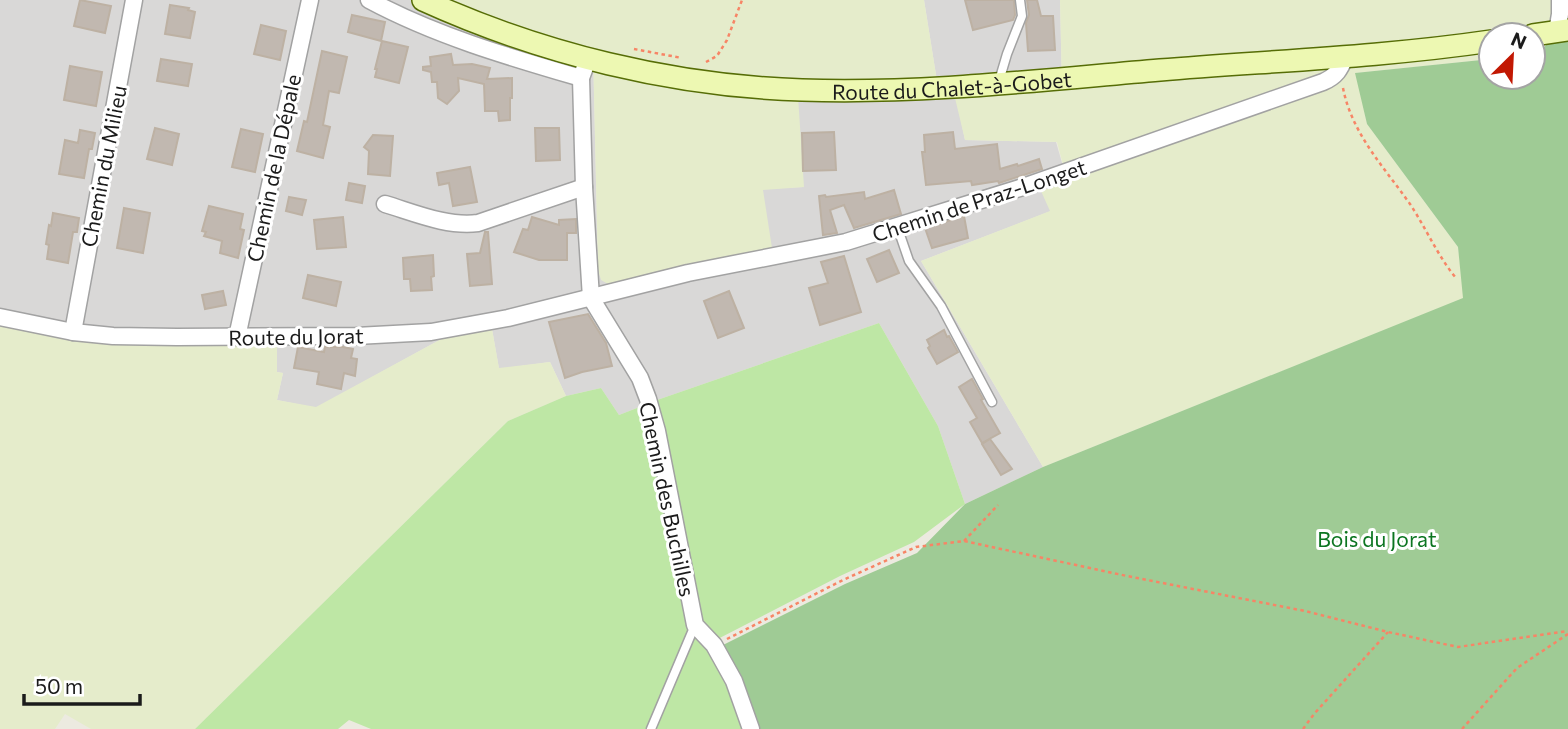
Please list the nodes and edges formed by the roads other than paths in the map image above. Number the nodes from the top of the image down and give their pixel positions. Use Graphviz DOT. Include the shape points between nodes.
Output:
graph roads {
  1 [pos="134,0"];
  2 [pos="310,0"];
  3 [pos="369,0"];
  4 [pos="423,0"];
  5 [pos="1020,0"];
  6 [pos="1560,0"];
  7 [pos="1562,31"];
  8 [pos="1477,43"];
  9 [pos="1343,63"];
  10 [pos="585,69"];
  11 [pos="999,84"];
  12 [pos="584,187"];
  13 [pos="384,204"];
  14 [pos="897,226"];
  15 [pos="591,298"];
  16 [pos="0,317"];
  17 [pos="72,332"];
  18 [pos="237,337"];
  19 [pos="992,402"];
  20 [pos="695,625"];
  21 [pos="651,729"];
  22 [pos="751,729"];
  1 -- 17 [label="street, Chemin du Milieu"];
  2 -- 18 [label="street, Chemin de la Dépale"];
  3 -- 10 [label="street" via="531,64"];
  4 -- 10 [label="main road, Route du Chalet-à-Gobet" via="544,46"];
  5 -- 11 [label="lane" via="1022,16"];
  6 -- 7 [label="street"];
  8 -- 9 [label="main road, Route du Chalet-à-Gobet"];
  9 -- 11 [label="main road, Route du Chalet-à-Gobet"];
  9 -- 14 [label="street, Chemin de Praz-Longet" via="1323,82"];
  10 -- 11 [label="main road, Route du Chalet-à-Gobet" via="646,71 799,90"];
  10 -- 12 [label="street, Chemin des Buchilles"];
  12 -- 13 [label="street" via="466,225"];
  12 -- 15 [label="street, Chemin des Buchilles"];
  14 -- 15 [label="street, Chemin de Praz-Longet" via="846,242 688,273"];
  14 -- 19 [label="lane" via="909,261 941,306"];
  15 -- 18 [label="street, Route du Jorat" via="431,332"];
  15 -- 20 [label="street, Chemin des Buchilles" via="648,399"];
  16 -- 17 [label="street, Route du Jorat"];
  17 -- 18 [label="street, Route du Jorat"];
  20 -- 21 [label="lane"];
  20 -- 22 [label="street, Chemin des Buchilles" via="714,645 734,681"];
}
